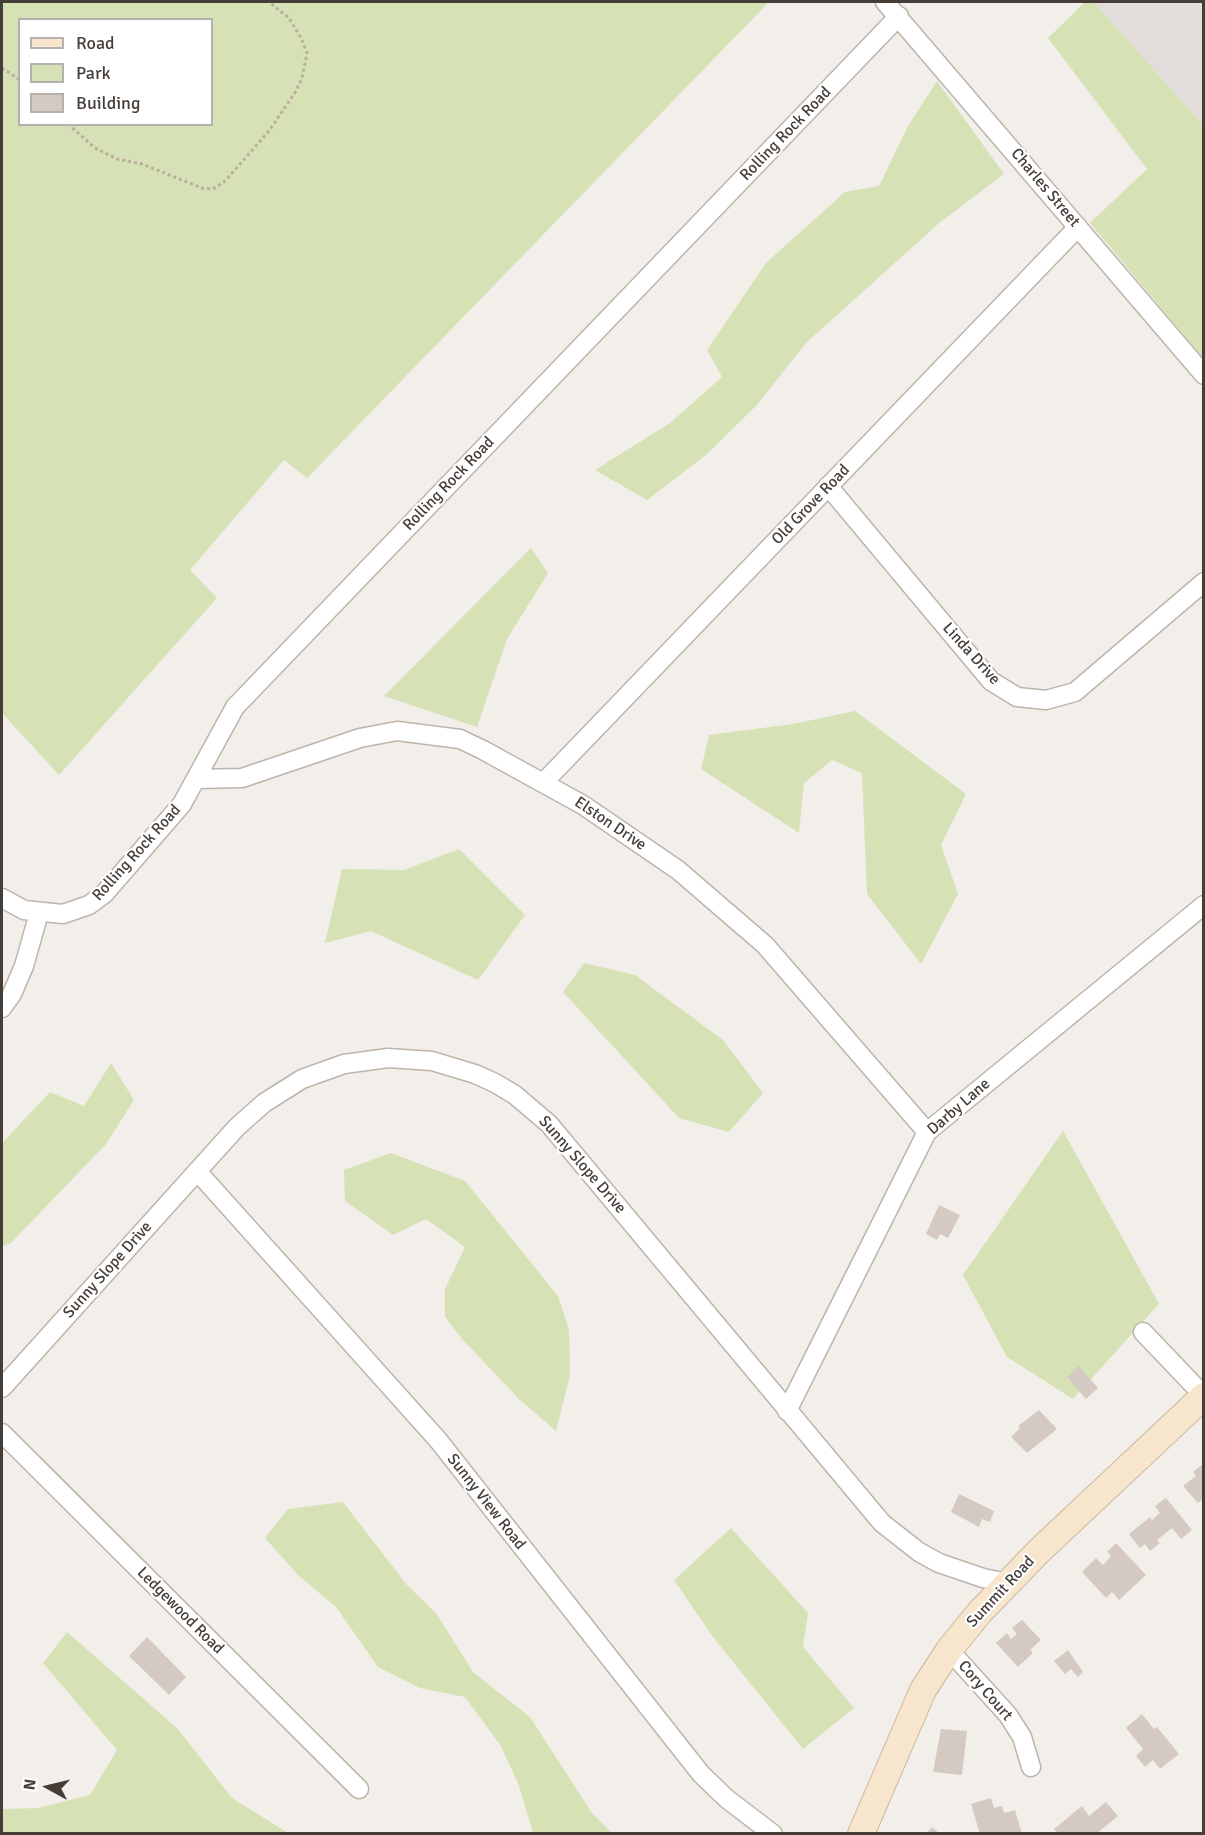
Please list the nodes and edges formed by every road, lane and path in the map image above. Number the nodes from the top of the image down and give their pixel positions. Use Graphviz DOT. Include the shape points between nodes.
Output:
graph roads {
  1 [pos="268,2"];
  2 [pos="885,2"];
  3 [pos="899,16"];
  4 [pos="2,68"];
  5 [pos="18,79"];
  6 [pos="70,126"];
  7 [pos="1078,227"];
  8 [pos="1203,375"];
  9 [pos="828,486"];
  10 [pos="1203,582"];
  11 [pos="196,779"];
  12 [pos="543,783"];
  13 [pos="2,898"];
  14 [pos="1203,905"];
  15 [pos="39,913"];
  16 [pos="2,1008"];
  17 [pos="927,1132"];
  18 [pos="197,1172"];
  19 [pos="1143,1332"];
  20 [pos="2,1388"];
  21 [pos="1203,1396"];
  22 [pos="787,1411"];
  23 [pos="2,1433"];
  24 [pos="1008,1583"];
  25 [pos="949,1650"];
  26 [pos="1031,1767"];
  27 [pos="359,1789"];
  28 [pos="773,1833"];
  29 [pos="861,1833"];
  1 -- 6 [label="path" via="289,18 301,38 307,53 302,78 269,131 224,182 213,189 117,159 95,148"];
  2 -- 3 [label="street, Charles Street"];
  3 -- 7 [label="street, Charles Street"];
  3 -- 11 [label="street, Rolling Rock Road" via="235,707"];
  4 -- 5 [label="path"];
  7 -- 8 [label="street, Charles Street"];
  7 -- 9 [label="street, Old Grove Road"];
  9 -- 10 [label="street, Linda Drive" via="991,681 1017,696 1046,700 1075,692"];
  9 -- 12 [label="street, Old Grove Road"];
  11 -- 12 [label="street, Elston Drive" via="242,778 360,738 397,731 460,739"];
  11 -- 15 [label="street, Rolling Rock Road" via="182,804 104,894 77,910"];
  12 -- 17 [label="street, Elston Drive" via="583,805 678,870 765,945"];
  13 -- 15 [label="street, Rolling Rock Road"];
  14 -- 17 [label="street, Darby Lane"];
  15 -- 16 [label="street" via="24,966"];
  17 -- 22 [label="street, Darby Lane"];
  18 -- 20 [label="street, Sunny Slope Drive"];
  18 -- 22 [label="street, Sunny Slope Drive" via="264,1103 322,1071 365,1060 399,1058 432,1061 475,1074 515,1095 549,1124"];
  18 -- 28 [label="street, Sunny View Road" via="438,1440 701,1774"];
  19 -- 21 [label="street"];
  21 -- 24 [label="main road, Summit Road"];
  22 -- 24 [label="street, Sunny Slope Drive" via="866,1506 900,1539 960,1572"];
  23 -- 27 [label="street, Ledgewood Road"];
  24 -- 25 [label="main road, Summit Road"];
  25 -- 26 [label="street, Cory Court" via="1008,1714 1022,1737"];
  25 -- 29 [label="main road, Summit Road" via="923,1689"];
}
